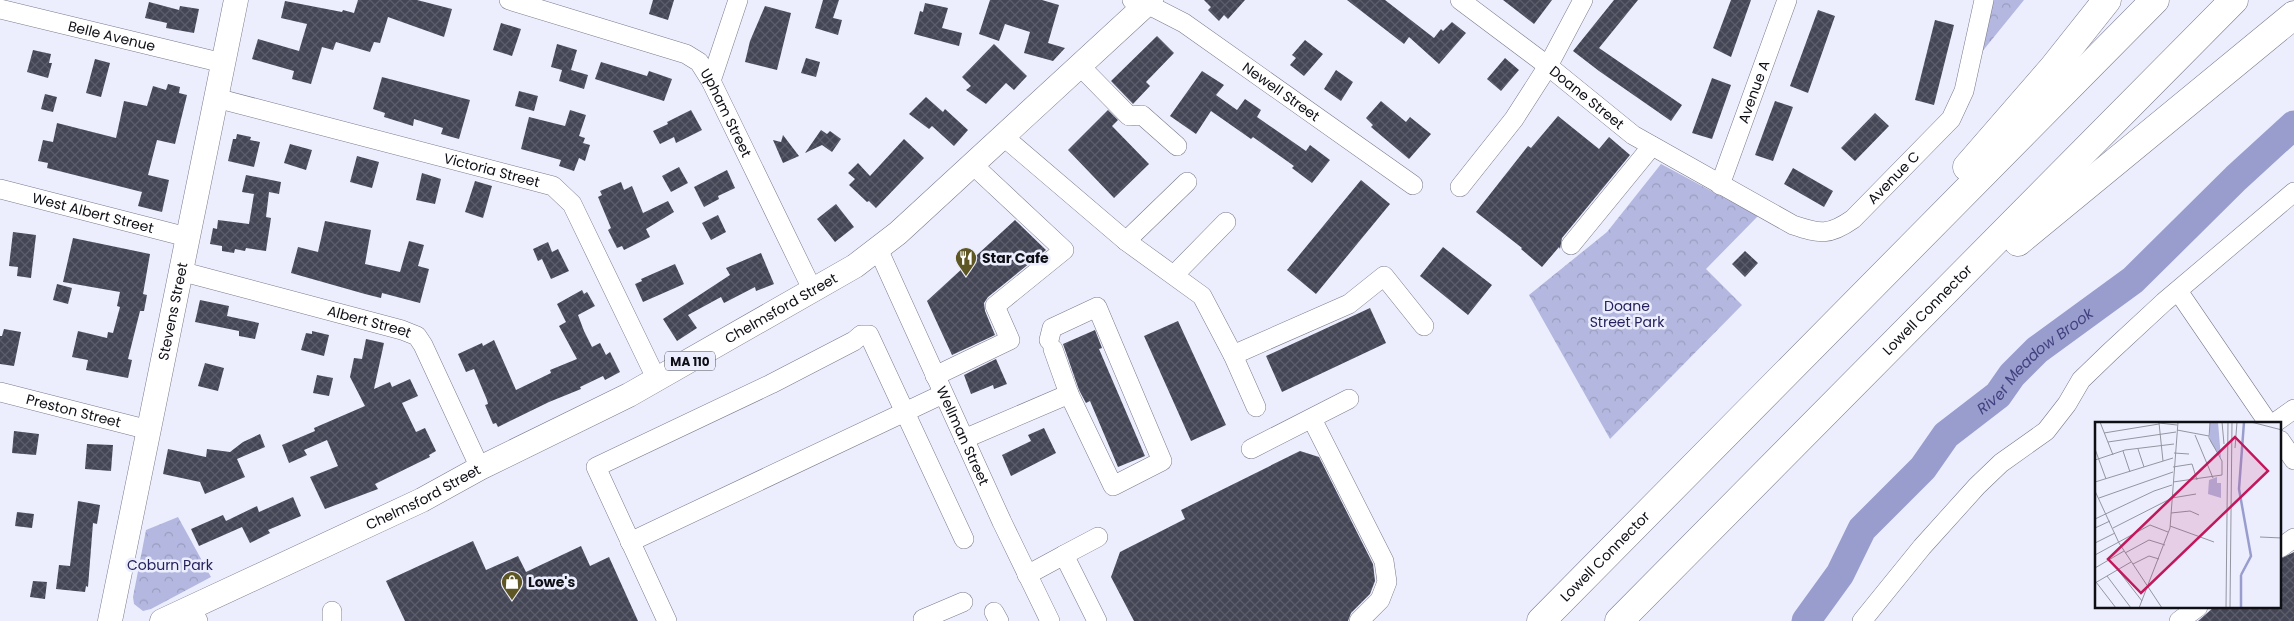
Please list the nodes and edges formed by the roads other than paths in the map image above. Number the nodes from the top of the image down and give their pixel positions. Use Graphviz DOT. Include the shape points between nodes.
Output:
graph roads {
  1 [pos="236,0"];
  2 [pos="509,0"];
  3 [pos="738,0"];
  4 [pos="1460,0"];
  5 [pos="1584,0"];
  6 [pos="1787,0"];
  7 [pos="1984,0"];
  8 [pos="2108,0"];
  9 [pos="2155,0"];
  10 [pos="2234,0"];
  11 [pos="1143,2"];
  12 [pos="0,9"];
  13 [pos="2294,15"];
  14 [pos="223,63"];
  15 [pos="1080,66"];
  16 [pos="1548,66"];
  17 [pos="711,80"];
  18 [pos="216,98"];
  19 [pos="1004,137"];
  20 [pos="1176,146"];
  21 [pos="1652,146"];
  22 [pos="972,165"];
  23 [pos="1187,182"];
  24 [pos="1413,185"];
  25 [pos="1720,185"];
  26 [pos="1460,187"];
  27 [pos="0,189"];
  28 [pos="2294,192"];
  29 [pos="1226,222"];
  30 [pos="187,237"];
  31 [pos="1126,241"];
  32 [pos="1571,245"];
  33 [pos="878,249"];
  34 [pos="180,271"];
  35 [pos="1174,275"];
  36 [pos="813,291"];
  37 [pos="2178,291"];
  38 [pos="1867,292"];
  39 [pos="1424,326"];
  40 [pos="1908,331"];
  41 [pos="1233,355"];
  42 [pos="935,376"];
  43 [pos="657,380"];
  44 [pos="0,392"];
  45 [pos="944,394"];
  46 [pos="1070,394"];
  47 [pos="1349,399"];
  48 [pos="1256,407"];
  49 [pos="2294,409"];
  50 [pos="905,412"];
  51 [pos="1312,419"];
  52 [pos="2268,422"];
  53 [pos="2276,422"];
  54 [pos="149,430"];
  55 [pos="964,439"];
  56 [pos="2282,443"];
  57 [pos="1251,449"];
  58 [pos="2294,460"];
  59 [pos="480,468"];
  60 [pos="1098,537"];
  61 [pos="2294,538"];
  62 [pos="964,539"];
  63 [pos="630,542"];
  64 [pos="2282,547"];
  65 [pos="1064,555"];
  66 [pos="1027,575"];
  67 [pos="963,602"];
  68 [pos="2197,608"];
  69 [pos="194,614"];
  70 [pos="923,619"];
  71 [pos="110,621"];
  72 [pos="162,621"];
  73 [pos="667,621"];
  74 [pos="1050,621"];
  75 [pos="1097,621"];
  76 [pos="1359,621"];
  77 [pos="1541,621"];
  78 [pos="1619,621"];
  79 [pos="1862,621"];
  80 [pos="2179,621"];
  1 -- 14 [label="main road, Stevens Street"];
  2 -- 17 [label="street, Upham Street" via="686,54 699,62"];
  3 -- 17 [label="street"];
  4 -- 16 [label="street, Doane Street"];
  5 -- 16 [label="street"];
  6 -- 25 [label="street, Avenue A"];
  7 -- 25 [label="street, Avenue C" via="1964,91 1951,120 1842,227 1827,233 1793,225"];
  8 -- 38 [label="highway" via="1909,237"];
  9 -- 38 [label="highway, Lowell Connector"];
  10 -- 40 [label="highway, Lowell Connector"];
  11 -- 15 [label="main road, Chelmsford Street / MA 110"];
  11 -- 24 [label="street, Newell Street" via="1192,29"];
  12 -- 14 [label="street, Belle Avenue"];
  13 -- 40 [label="highway"];
  14 -- 18 [label="main road, Stevens Street"];
  15 -- 19 [label="main road, Chelmsford Street / MA 110"];
  15 -- 20 [label="street" via="1129,116 1142,115"];
  16 -- 21 [label="street, Doane Street" via="1607,115"];
  16 -- 26 [label="street" via="1514,119"];
  17 -- 36 [label="street, Upham Street"];
  18 -- 30 [label="main road, Stevens Street"];
  18 -- 43 [label="street, Victoria Street" via="553,186 572,204"];
  19 -- 22 [label="main road, Chelmsford Street / MA 110"];
  19 -- 31 [label="street"];
  21 -- 25 [label="street, Doane Street"];
  21 -- 32 [label="street"];
  22 -- 33 [label="main road, Chelmsford Street / MA 110"];
  22 -- 42 [label="street" via="1064,250 995,306 1010,340"];
  23 -- 31 [label="street"];
  27 -- 30 [label="street, West Albert Street"];
  28 -- 37 [label="street"];
  29 -- 35 [label="street"];
  30 -- 34 [label="main road, Stevens Street"];
  31 -- 35 [label="street"];
  33 -- 36 [label="main road, Chelmsford Street / MA 110"];
  33 -- 42 [label="street, Wellman Street"];
  34 -- 54 [label="main road, Stevens Street"];
  34 -- 59 [label="street, Albert Street" via="417,336"];
  35 -- 41 [label="street" via="1202,296"];
  36 -- 43 [label="main road, Chelmsford Street / MA 110"];
  37 -- 52 [label="street"];
  37 -- 79 [label="street" via="2081,380 2046,431 2001,462 1977,486"];
  38 -- 77 [label="highway, Lowell Connector"];
  39 -- 41 [label="street" via="1384,276 1349,304"];
  40 -- 78 [label="highway, Lowell Connector"];
  41 -- 48 [label="street"];
  42 -- 45 [label="street, Wellman Street"];
  43 -- 59 [label="main road, Chelmsford Street / MA 110"];
  44 -- 54 [label="street, Preston Street"];
  45 -- 50 [label="street"];
  45 -- 55 [label="street, Wellman Street"];
  46 -- 46 [label="street" via="1113,486 1162,461 1097,307 1052,328 1051,345"];
  46 -- 55 [label="street"];
  47 -- 51 [label="street"];
  49 -- 53 [label="street"];
  50 -- 62 [label="street"];
  50 -- 63 [label="street"];
  50 -- 63 [label="street" via="868,336 861,335 771,384 596,467"];
  51 -- 57 [label="street"];
  51 -- 76 [label="street" via="1384,561 1387,582 1380,600"];
  54 -- 71 [label="main road, Stevens Street"];
  55 -- 66 [label="street, Wellman Street"];
  56 -- 58 [label="street"];
  59 -- 69 [label="main road, Chelmsford Street / MA 110"];
  60 -- 65 [label="street"];
  61 -- 64 [label="street"];
  63 -- 73 [label="street"];
  65 -- 66 [label="street"];
  65 -- 75 [label="street"];
  66 -- 74 [label="street, Wellman Street"];
  67 -- 70 [label="street"];
  68 -- 80 [label="street"];
  69 -- 72 [label="main road, Chelmsford Street / MA 110"];
}
